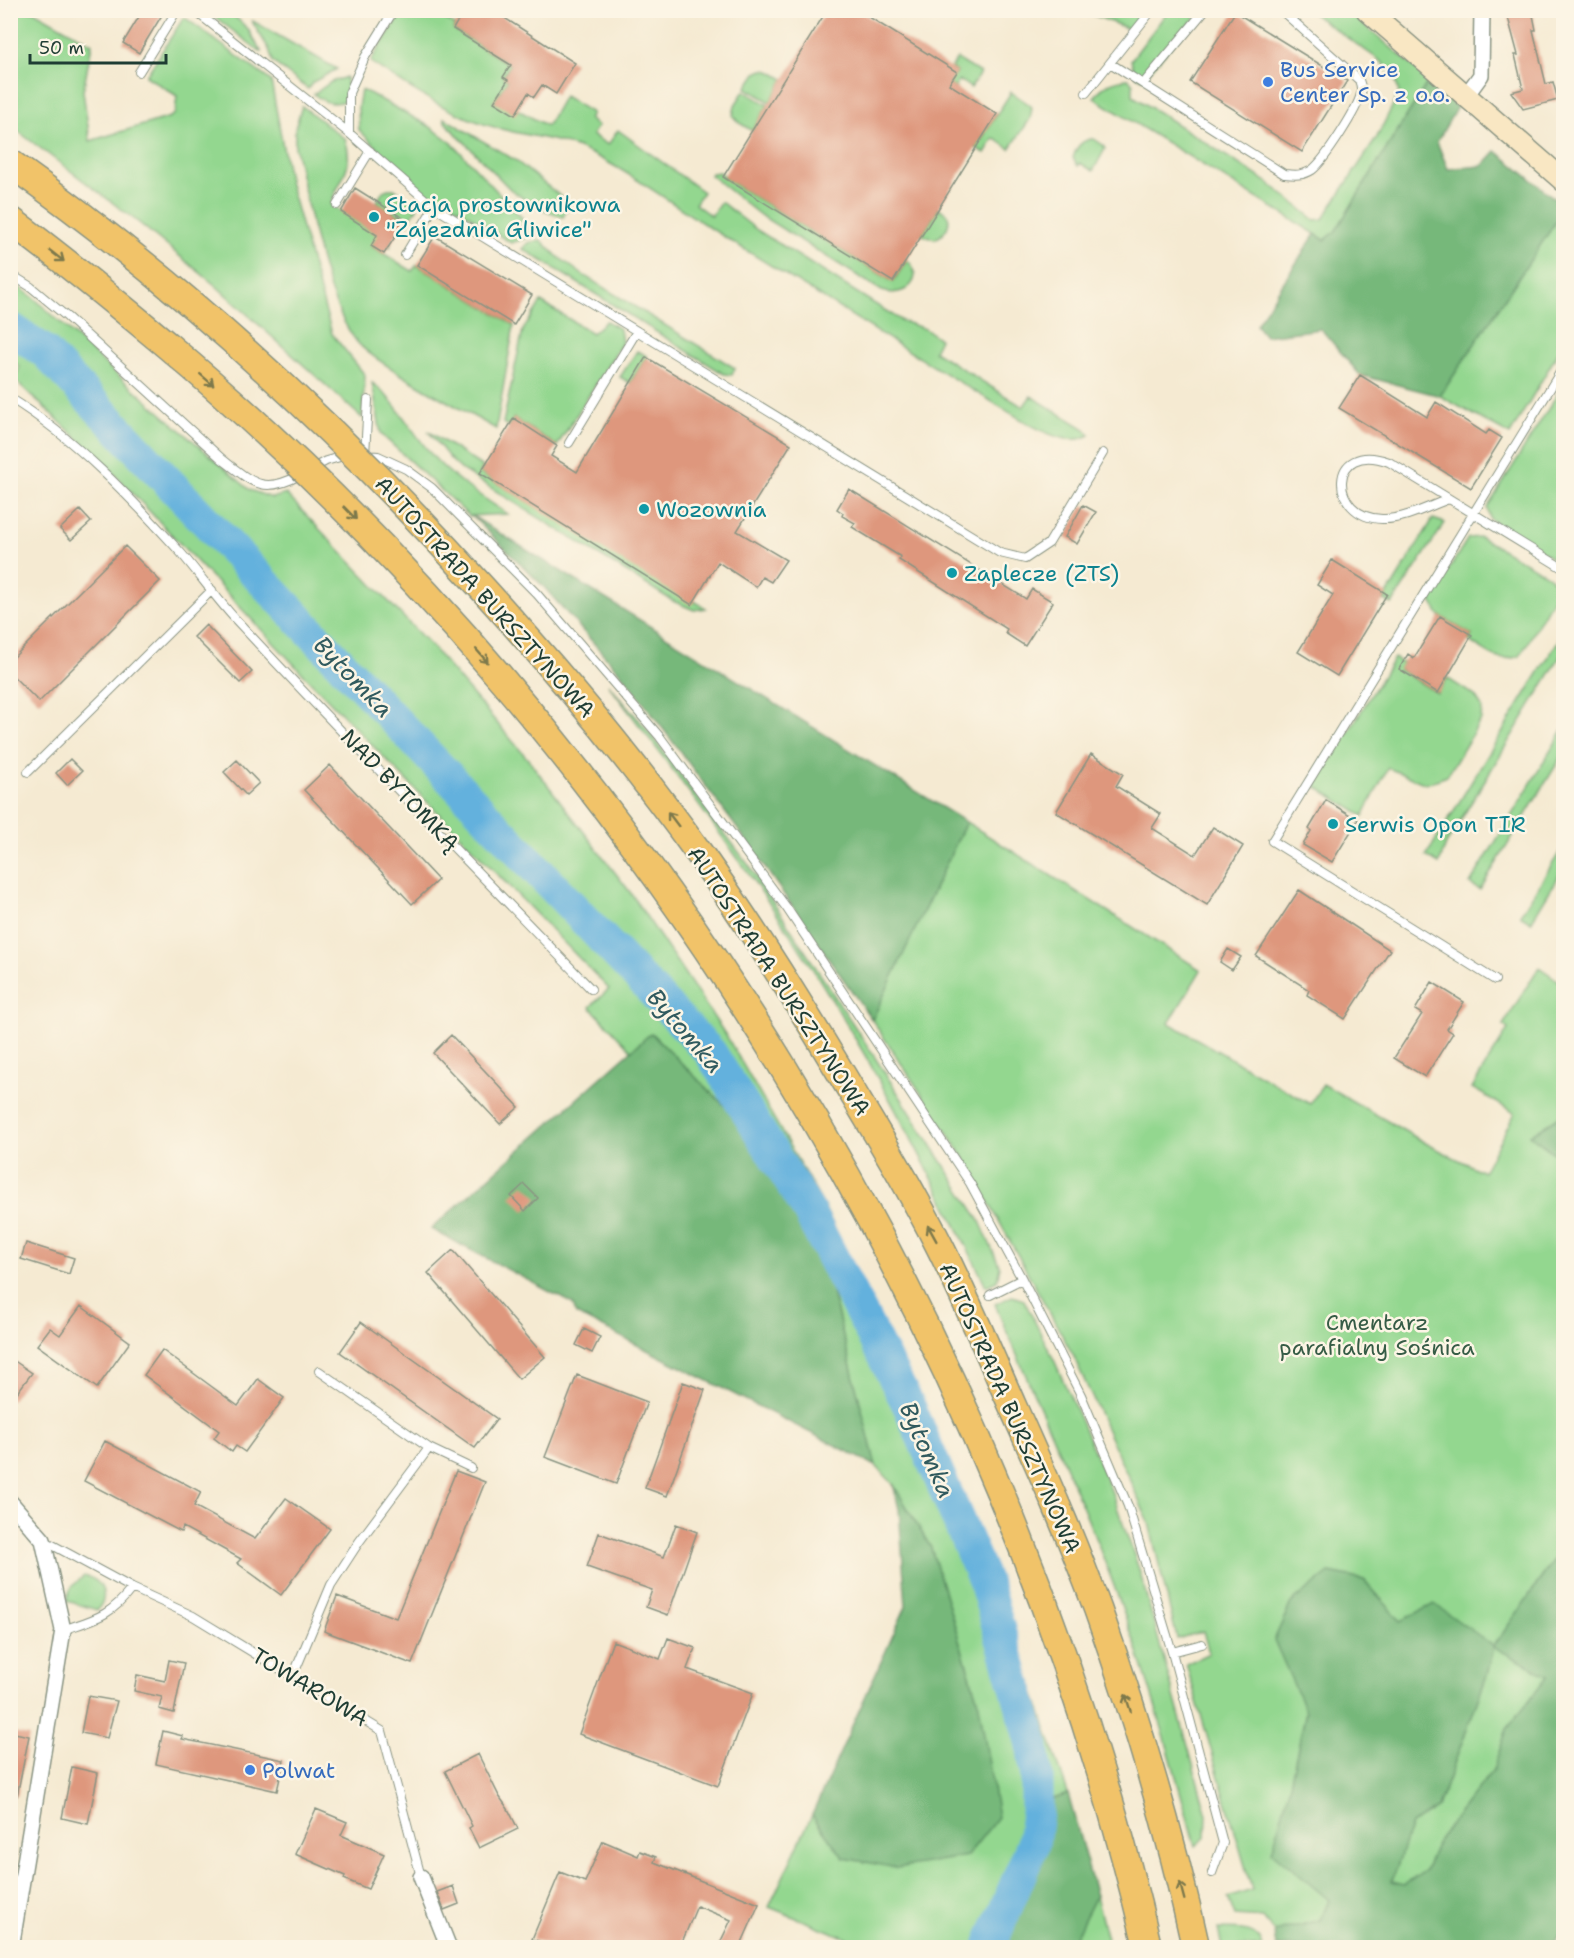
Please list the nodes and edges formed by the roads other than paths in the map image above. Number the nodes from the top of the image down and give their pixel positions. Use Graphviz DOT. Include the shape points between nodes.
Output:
graph roads {
  1 [pos="177,10"];
  2 [pos="194,10"];
  3 [pos="394,10"];
  4 [pos="1152,10"];
  5 [pos="1205,10"];
  6 [pos="1281,10"];
  7 [pos="1367,10"];
  8 [pos="1482,10"];
  9 [pos="1110,63"];
  10 [pos="139,72"];
  11 [pos="1143,84"];
  12 [pos="1086,93"];
  13 [pos="1465,97"];
  14 [pos="349,133"];
  15 [pos="370,151"];
  16 [pos="10,163"];
  17 [pos="1563,181"];
  18 [pos="337,205"];
  19 [pos="434,207"];
  20 [pos="10,220"];
  21 [pos="405,255"];
  22 [pos="10,274"];
  23 [pos="637,331"];
  24 [pos="1563,366"];
  25 [pos="10,398"];
  26 [pos="368,400"];
  27 [pos="569,443"];
  28 [pos="1103,453"];
  29 [pos="364,454"];
  30 [pos="1449,499"];
  31 [pos="1473,514"];
  32 [pos="1563,569"];
  33 [pos="212,590"];
  34 [pos="28,772"];
  35 [pos="1496,980"];
  36 [pos="591,989"];
  37 [pos="1022,1280"];
  38 [pos="990,1295"];
  39 [pos="319,1371"];
  40 [pos="429,1448"];
  41 [pos="471,1468"];
  42 [pos="10,1502"];
  43 [pos="43,1540"];
  44 [pos="132,1588"];
  45 [pos="63,1630"];
  46 [pos="1202,1644"];
  47 [pos="1172,1652"];
  48 [pos="293,1676"];
  49 [pos="1212,1873"];
  50 [pos="421,1876"];
  51 [pos="11,1947"];
  52 [pos="449,1947"];
  53 [pos="1148,1947"];
  54 [pos="1196,1947"];
  1 -- 10 [label="lane"];
  2 -- 14 [label="lane"];
  3 -- 14 [label="lane" via="349,93"];
  4 -- 9 [label="lane"];
  5 -- 11 [label="lane"];
  6 -- 11 [label="lane" via="1359,80 1362,91 1323,159 1310,171 1296,176 1284,174"];
  7 -- 13 [label="street"];
  8 -- 13 [label="street" via="1481,75"];
  9 -- 11 [label="lane"];
  9 -- 12 [label="lane"];
  13 -- 17 [label="street"];
  14 -- 15 [label="lane"];
  15 -- 18 [label="lane"];
  15 -- 19 [label="lane"];
  54 -- 16 [label="highway, AUTOSTRADA BURSZTYNOWA, one-way, bridge" via="1160,1808 1097,1608 1039,1464 938,1244 860,1104 754,933 695,849 574,693 429,529 217,326 59,197"];
  19 -- 21 [label="lane"];
  19 -- 23 [label="lane"];
  20 -- 53 [label="highway, AUTOSTRADA BURSZTYNOWA, one-way, bridge" via="107,295 249,417 401,566 549,734 663,884 720,969 822,1131 903,1281 996,1481 1056,1637 1095,1755"];
  22 -- 29 [label="lane" via="67,317 245,477 263,486 283,484 326,461 351,453"];
  23 -- 27 [label="lane"];
  23 -- 28 [label="lane" via="1000,554 1025,559 1049,543"];
  24 -- 31 [label="lane"];
  25 -- 33 [label="lane, NAD BYTOMKĄ" via="76,447 133,502"];
  26 -- 29 [label="lane"];
  29 -- 37 [label="lane" via="406,469 432,488 537,594 660,737 786,907 906,1085 970,1183"];
  30 -- 30 [label="lane" via="1376,458 1362,458 1348,466 1341,478 1341,490 1348,502 1371,518 1400,516"];
  30 -- 31 [label="lane"];
  31 -- 32 [label="lane"];
  31 -- 35 [label="lane" via="1272,841"];
  33 -- 34 [label="lane"];
  33 -- 36 [label="lane, NAD BYTOMKĄ" via="237,621"];
  37 -- 38 [label="lane"];
  37 -- 47 [label="lane" via="1081,1395 1128,1506"];
  39 -- 40 [label="lane"];
  40 -- 41 [label="lane"];
  40 -- 48 [label="lane" via="330,1585"];
  42 -- 43 [label="street, TOWAROWA"];
  43 -- 44 [label="lane, TOWAROWA"];
  43 -- 45 [label="street, TOWAROWA"];
  44 -- 45 [label="lane" via="106,1615"];
  44 -- 48 [label="lane, TOWAROWA" via="193,1616"];
  45 -- 51 [label="street, TOWAROWA"];
  46 -- 47 [label="lane"];
  47 -- 49 [label="lane" via="1223,1843"];
  48 -- 50 [label="lane, TOWAROWA" via="382,1731"];
  50 -- 52 [label="street, TOWAROWA"];
}
